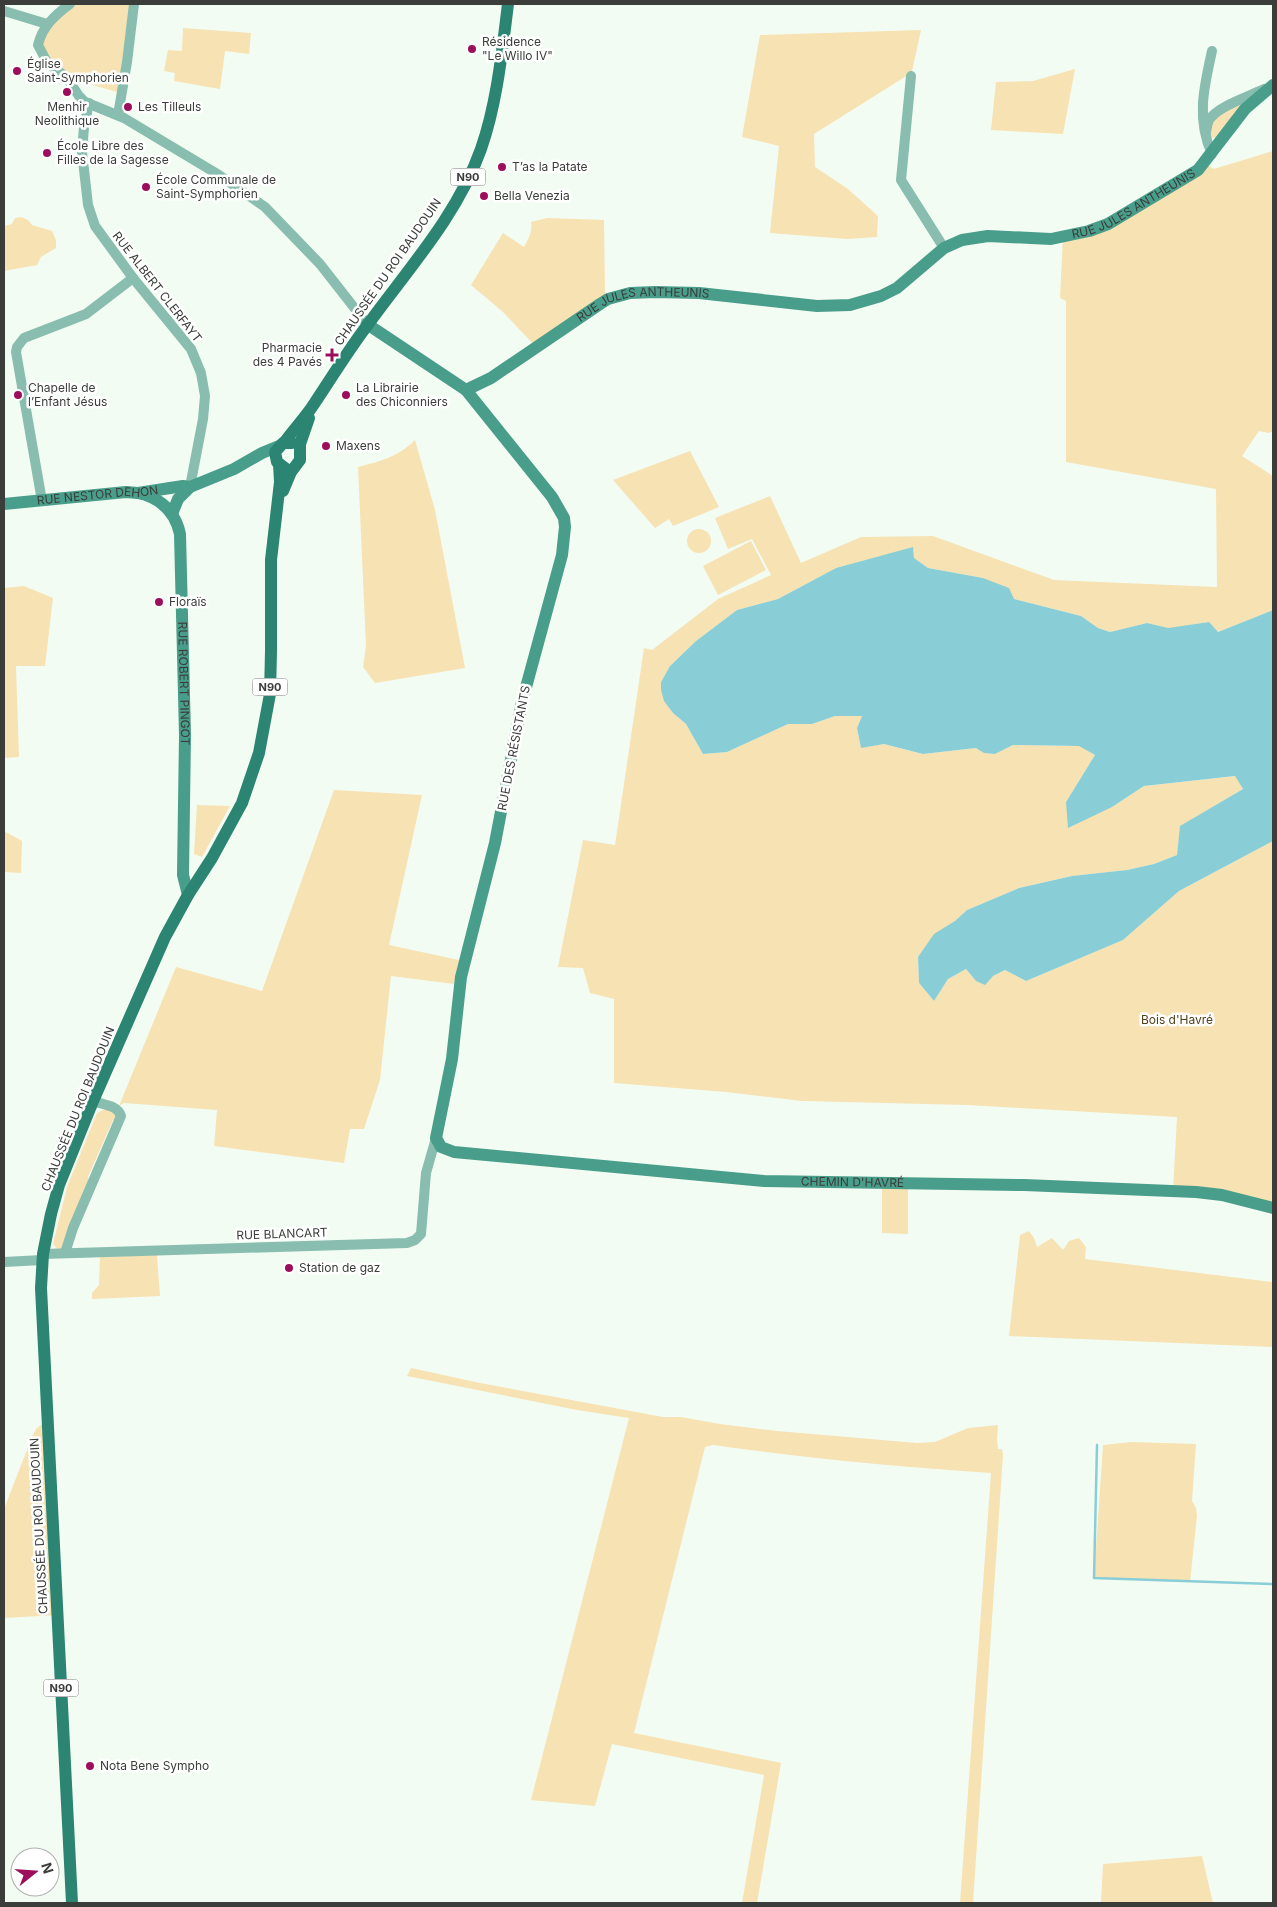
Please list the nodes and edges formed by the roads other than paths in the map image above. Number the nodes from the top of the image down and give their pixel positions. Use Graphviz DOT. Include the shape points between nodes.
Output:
graph roads {
  1 [pos="70,4"];
  2 [pos="134,4"];
  3 [pos="508,4"];
  4 [pos="4,12"];
  5 [pos="47,24"];
  6 [pos="1212,51"];
  7 [pos="911,76"];
  8 [pos="1273,85"];
  9 [pos="89,103"];
  10 [pos="118,115"];
  11 [pos="1205,138"];
  12 [pos="1212,154"];
  13 [pos="944,248"];
  14 [pos="133,278"];
  15 [pos="367,324"];
  16 [pos="466,390"];
  17 [pos="313,406"];
  18 [pos="282,445"];
  19 [pos="300,450"];
  20 [pos="255,458"];
  21 [pos="278,463"];
  22 [pos="297,464"];
  23 [pos="190,487"];
  24 [pos="138,493"];
  25 [pos="42,500"];
  26 [pos="4,504"];
  27 [pos="278,506"];
  28 [pos="172,514"];
  29 [pos="188,895"];
  30 [pos="93,1101"];
  31 [pos="436,1138"];
  32 [pos="1273,1208"];
  33 [pos="65,1253"];
  34 [pos="42,1257"];
  35 [pos="4,1262"];
  36 [pos="72,1903"];
  1 -- 5 [label="street"];
  2 -- 10 [label="street"];
  3 -- 15 [label="main road, CHAUSSÉE DU ROI BAUDOUIN / N90" via="494,93 474,166 442,223"];
  4 -- 5 [label="street"];
  5 -- 9 [label="street" via="39,39 39,50"];
  6 -- 11 [label="street" via="1204,90"];
  7 -- 13 [label="street" via="902,180"];
  8 -- 11 [label="street" via="1214,114 1208,122"];
  8 -- 12 [label="street, RUE JULES ANTHEUNIS" via="1245,109"];
  9 -- 10 [label="street"];
  9 -- 14 [label="street, RUE ALBERT CLERFAYT" via="82,152 88,205 95,226"];
  10 -- 15 [label="street" via="219,175 265,207 320,264"];
  11 -- 12 [label="street"];
  12 -- 13 [label="street, RUE JULES ANTHEUNIS" via="1198,170 1182,181 1108,224 1089,231 1051,239 980,236"];
  13 -- 16 [label="street, RUE JULES ANTHEUNIS" via="897,288 850,305 817,306 683,292 639,292 618,296 600,304 491,378"];
  14 -- 23 [label="street, RUE ALBERT CLERFAYT" via="191,349 201,373 205,396 203,419"];
  14 -- 25 [label="street" via="86,314 24,338 17,347"];
  15 -- 16 [label="street"];
  15 -- 17 [label="main road, CHAUSSÉE DU ROI BAUDOUIN / N90"];
  16 -- 31 [label="street, RUE DES RÉSISTANTS" via="552,497 566,527 562,555 522,702 495,843 461,977 452,1059"];
  17 -- 18 [label="main road, CHAUSSÉE DU ROI BAUDOUIN / N90"];
  17 -- 19 [label="main road, CHAUSSÉE DU ROI BAUDOUIN / N90" via="301,437"];
  18 -- 19 [label="main road" via="292,444"];
  18 -- 20 [label="street, RUE NESTOR DEHON"];
  18 -- 21 [label="main road" via="275,454"];
  19 -- 22 [label="main road"];
  20 -- 21 [label="street"];
  20 -- 23 [label="street, RUE NESTOR DEHON"];
  21 -- 22 [label="main road" via="288,468"];
  21 -- 27 [label="main road, CHAUSSÉE DU ROI BAUDOUIN / N90"];
  22 -- 27 [label="main road, CHAUSSÉE DU ROI BAUDOUIN / N90"];
  23 -- 24 [label="street, RUE NESTOR DEHON"];
  23 -- 28 [label="street, RUE NESTOR DEHON" via="178,499"];
  24 -- 25 [label="street, RUE NESTOR DEHON"];
  24 -- 28 [label="street" via="157,499"];
  25 -- 26 [label="street, RUE NESTOR DEHON"];
  27 -- 29 [label="main road, CHAUSSÉE DU ROI BAUDOUIN / N90" via="271,560 270,694 259,753 242,803"];
  28 -- 29 [label="street, RUE ROBERT PINGOT" via="180,545 185,735 183,875"];
  29 -- 30 [label="main road, CHAUSSÉE DU ROI BAUDOUIN / N90" via="165,937"];
  30 -- 33 [label="street" via="116,1108 121,1116"];
  30 -- 34 [label="main road, CHAUSSÉE DU ROI BAUDOUIN / N90" via="59,1186"];
  31 -- 32 [label="street, CHEMIN D'HAVRÉ" via="441,1147 454,1152 697,1176 825,1183 1024,1185 1173,1191 1222,1195"];
  31 -- 33 [label="street, RUE BLANCART" via="426,1173 421,1234 407,1243"];
  33 -- 34 [label="street, RUE BLANCART"];
  34 -- 35 [label="street, RUE BLANCART"];
  34 -- 36 [label="main road, CHAUSSÉE DU ROI BAUDOUIN / N90" via="44,1364"];
}
